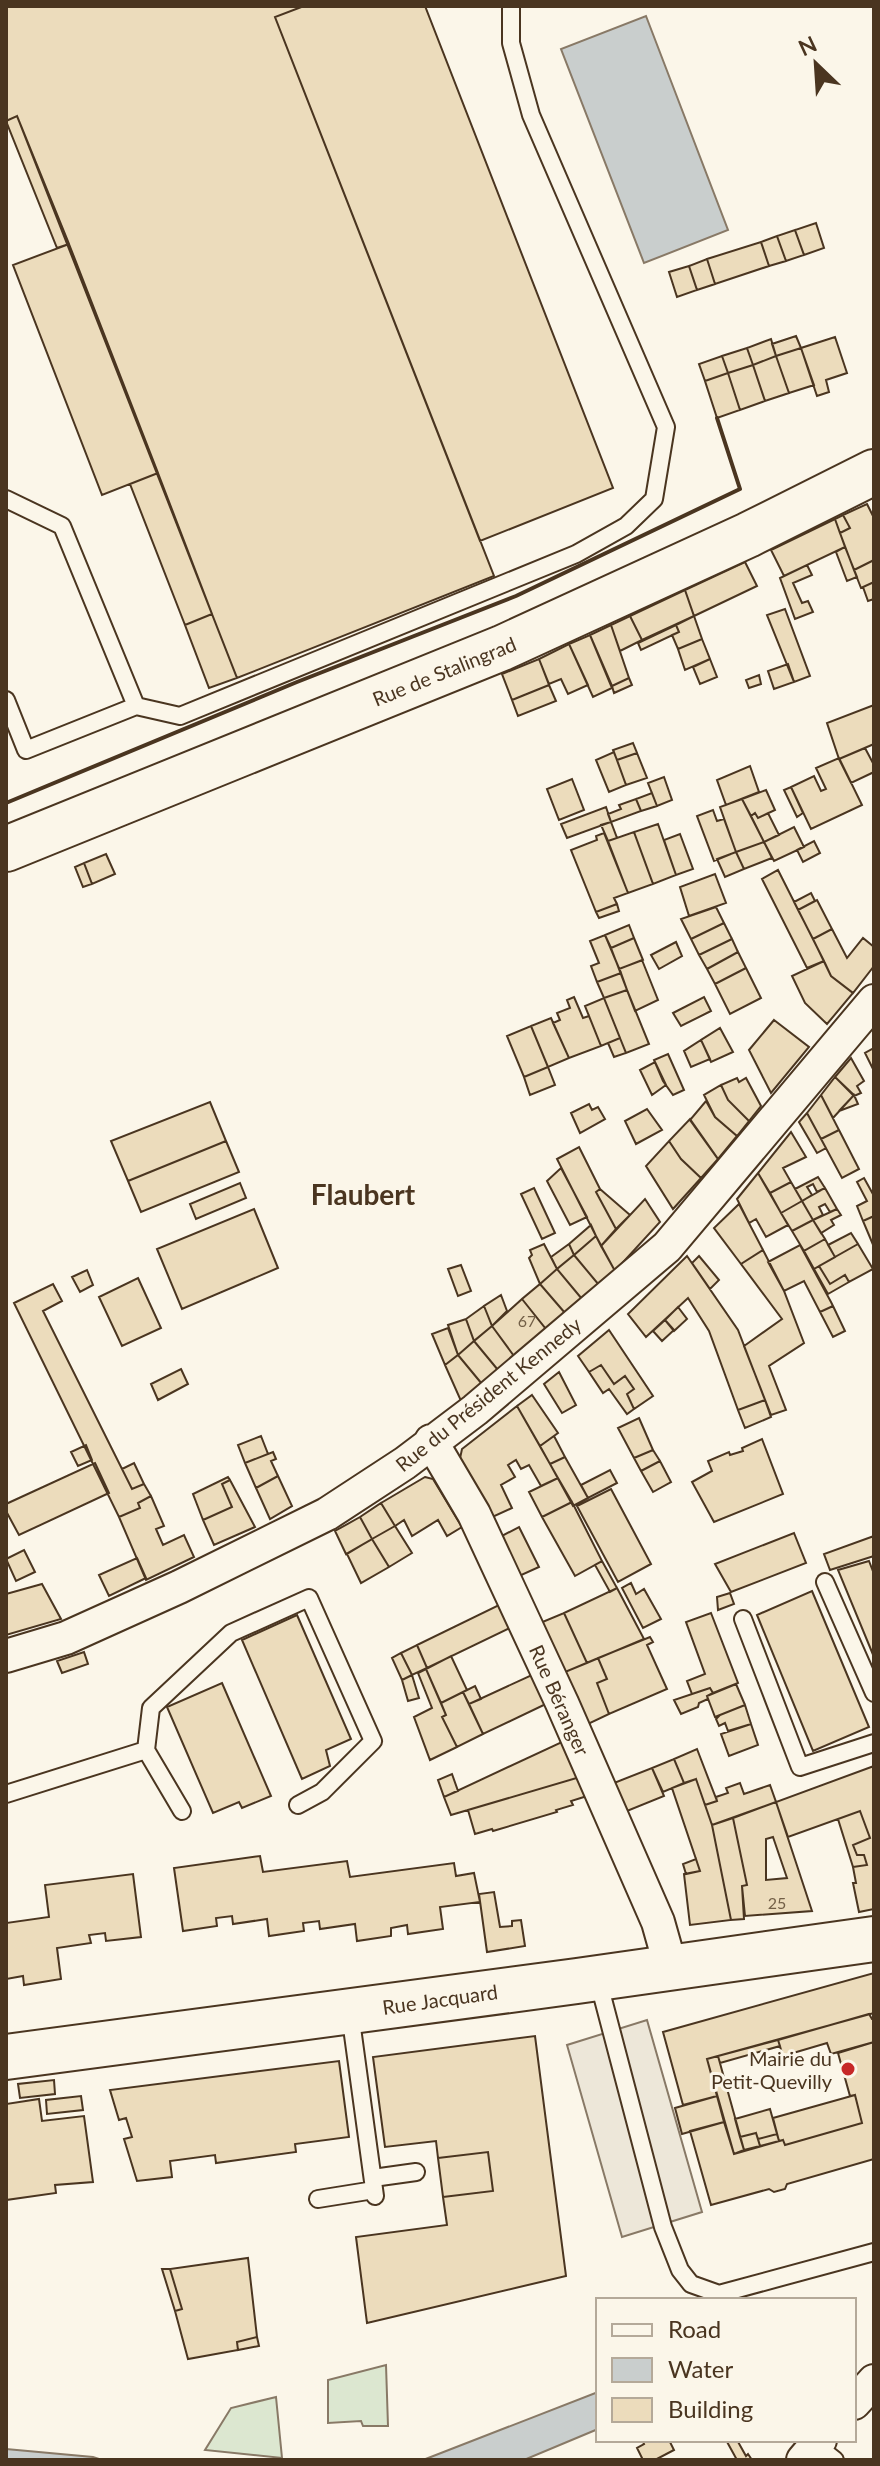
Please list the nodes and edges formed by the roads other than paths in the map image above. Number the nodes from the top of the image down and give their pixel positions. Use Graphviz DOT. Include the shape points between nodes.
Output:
graph roads {
  1 [pos="511,6"];
  2 [pos="874,472"];
  3 [pos="6,499"];
  4 [pos="6,700"];
  5 [pos="136,706"];
  6 [pos="6,849"];
  7 [pos="874,1001"];
  8 [pos="431,1441"];
  9 [pos="825,1582"];
  10 [pos="743,1619"];
  11 [pos="6,1656"];
  12 [pos="874,1693"];
  13 [pos="874,1743"];
  14 [pos="146,1750"];
  15 [pos="6,1794"];
  16 [pos="298,1805"];
  17 [pos="182,1811"];
  18 [pos="874,1939"];
  19 [pos="671,1968"];
  20 [pos="598,1978"];
  21 [pos="349,2012"];
  22 [pos="6,2057"];
  23 [pos="416,2172"];
  24 [pos="374,2188"];
  25 [pos="318,2199"];
  26 [pos="874,2252"];
  27 [pos="874,2381"];
  28 [pos="856,2401"];
  1 -- 5 [label="lane" via="511,43 531,115 666,427 654,499 626,526 576,554 180,716"];
  2 -- 6 [label="street, Rue de Stalingrad" via="502,648"];
  3 -- 5 [label="lane" via="62,526"];
  4 -- 5 [label="lane" via="26,750"];
  7 -- 8 [label="street, Rue du Président Kennedy" via="667,1247"];
  8 -- 11 [label="street, Rue du Président Kennedy" via="314,1520 80,1632"];
  8 -- 19 [label="street, Rue Béranger" via="474,1514 556,1689 658,1922"];
  9 -- 12 [label="lane"];
  10 -- 13 [label="lane" via="800,1767"];
  14 -- 15 [label="lane"];
  14 -- 16 [label="lane" via="151,1708 219,1643 309,1598 373,1741 322,1792"];
  14 -- 17 [label="lane"];
  18 -- 19 [label="street, Rue Jacquard"];
  19 -- 20 [label="street, Rue Jacquard"];
  20 -- 21 [label="street, Rue Jacquard"];
  20 -- 26 [label="lane" via="663,2227 691,2284 719,2294"];
  21 -- 22 [label="street, Rue Jacquard"];
  21 -- 24 [label="lane"];
  23 -- 24 [label="lane"];
  24 -- 25 [label="lane"];
  27 -- 28 [label="street"];
}
